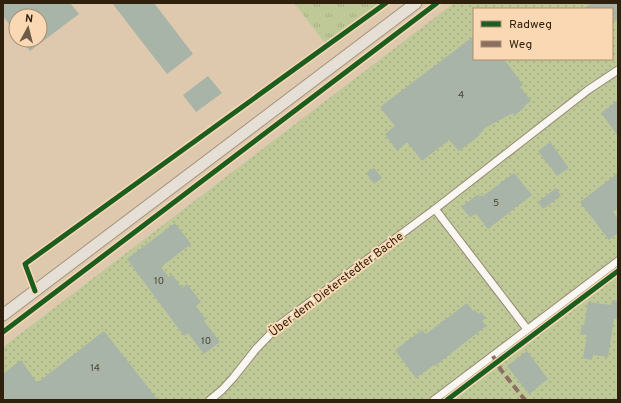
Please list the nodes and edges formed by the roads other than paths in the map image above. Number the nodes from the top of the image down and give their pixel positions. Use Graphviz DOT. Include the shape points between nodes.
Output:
graph roads {
  1 [pos="416,3"];
  2 [pos="618,70"];
  3 [pos="436,209"];
  4 [pos="618,261"];
  5 [pos="3,315"];
  6 [pos="527,329"];
  7 [pos="210,400"];
  8 [pos="434,400"];
  1 -- 5 [label="main road"];
  2 -- 3 [label="street, Über dem Dieterstedter Bache" via="588,90"];
  3 -- 6 [label="street"];
  3 -- 7 [label="street, Über dem Dieterstedter Bache" via="279,325 234,378"];
  4 -- 6 [label="street"];
  6 -- 8 [label="street"];
}
